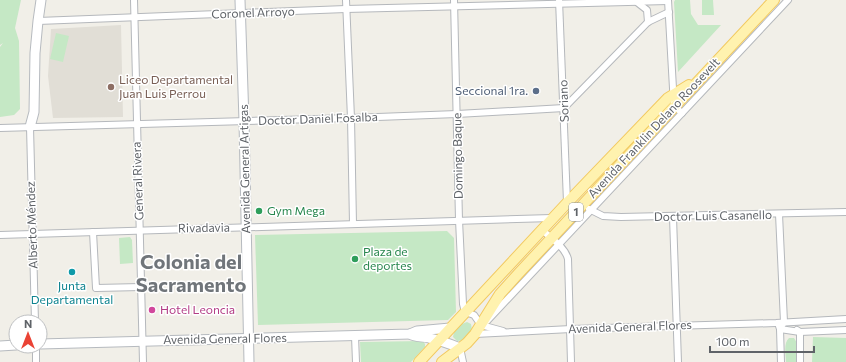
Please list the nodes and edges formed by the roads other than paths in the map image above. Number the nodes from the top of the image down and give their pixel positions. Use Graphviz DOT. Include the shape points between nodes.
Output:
graph roads {
  1 [pos="42,0"];
  2 [pos="134,0"];
  3 [pos="240,0"];
  4 [pos="346,0"];
  5 [pos="774,0"];
  6 [pos="788,0"];
  7 [pos="668,1"];
  8 [pos="559,2"];
  9 [pos="454,3"];
  10 [pos="636,3"];
  11 [pos="346,9"];
  12 [pos="669,12"];
  13 [pos="240,13"];
  14 [pos="135,17"];
  15 [pos="38,21"];
  16 [pos="648,22"];
  17 [pos="698,80"];
  18 [pos="670,96"];
  19 [pos="674,106"];
  20 [pos="564,108"];
  21 [pos="457,114"];
  22 [pos="682,114"];
  23 [pos="351,118"];
  24 [pos="244,121"];
  25 [pos="136,124"];
  26 [pos="30,127"];
  27 [pos="0,128"];
  28 [pos="578,192"];
  29 [pos="567,203"];
  30 [pos="587,205"];
  31 [pos="846,212"];
  32 [pos="779,214"];
  33 [pos="673,217"];
  34 [pos="552,218"];
  35 [pos="459,220"];
  36 [pos="352,224"];
  37 [pos="246,227"];
  38 [pos="139,230"];
  39 [pos="542,230"];
  40 [pos="94,232"];
  41 [pos="32,234"];
  42 [pos="0,235"];
  43 [pos="555,242"];
  44 [pos="141,287"];
  45 [pos="465,312"];
  46 [pos="35,314"];
  47 [pos="846,319"];
  48 [pos="784,322"];
  49 [pos="482,325"];
  50 [pos="678,326"];
  51 [pos="778,326"];
  52 [pos="450,328"];
  53 [pos="571,329"];
  54 [pos="846,330"];
  55 [pos="508,332"];
  56 [pos="800,332"];
  57 [pos="410,334"];
  58 [pos="475,334"];
  59 [pos="355,336"];
  60 [pos="248,338"];
  61 [pos="439,340"];
  62 [pos="142,341"];
  63 [pos="48,344"];
  64 [pos="460,348"];
  65 [pos="143,362"];
  66 [pos="249,362"];
  67 [pos="356,362"];
  68 [pos="419,362"];
  69 [pos="442,362"];
  70 [pos="463,362"];
  71 [pos="571,362"];
  72 [pos="678,362"];
  73 [pos="781,362"];
  74 [pos="800,362"];
  1 -- 15 [label="street"];
  2 -- 14 [label="street, General Rivera"];
  3 -- 13 [label="street, Avenida General Artigas"];
  4 -- 11 [label="street"];
  5 -- 17 [label="main road, Avenida Franklin Delano Roosevelt / 1"];
  6 -- 22 [label="street"];
  7 -- 10 [label="street, Coronel Arroyo"];
  7 -- 12 [label="street"];
  8 -- 9 [label="street, Coronel Arroyo"];
  8 -- 10 [label="street, Coronel Arroyo"];
  8 -- 20 [label="street, Soriano"];
  9 -- 11 [label="street, Coronel Arroyo"];
  9 -- 21 [label="street, Domingo Baque"];
  10 -- 16 [label="street" via="648,10"];
  11 -- 13 [label="street, Coronel Arroyo"];
  11 -- 23 [label="street"];
  12 -- 16 [label="street"];
  12 -- 18 [label="street"];
  13 -- 14 [label="street, Coronel Arroyo"];
  13 -- 24 [label="street, Avenida General Artigas"];
  14 -- 15 [label="street, Coronel Arroyo"];
  14 -- 25 [label="street, General Rivera"];
  15 -- 26 [label="street" via="34,112"];
  16 -- 20 [label="street"];
  17 -- 18 [label="main road, 1"];
  17 -- 19 [label="main road, Avenida Franklin Delano Roosevelt / 1"];
  18 -- 19 [label="street"];
  18 -- 28 [label="main road, Avenida Franklin Delano Roosevelt / 1"];
  19 -- 22 [label="street"];
  19 -- 30 [label="main road, Avenida Franklin Delano Roosevelt / 1"];
  20 -- 21 [label="street, Doctor Daniel Fosalba"];
  20 -- 29 [label="street, Soriano"];
  21 -- 23 [label="street, Doctor Daniel Fosalba"];
  21 -- 35 [label="street, Domingo Baque"];
  22 -- 30 [label="street"];
  23 -- 24 [label="street, Doctor Daniel Fosalba"];
  23 -- 36 [label="street"];
  24 -- 25 [label="street, Doctor Daniel Fosalba"];
  24 -- 37 [label="street, Avenida General Artigas"];
  25 -- 26 [label="street, Doctor Daniel Fosalba"];
  25 -- 38 [label="street, General Rivera"];
  26 -- 27 [label="street, Doctor Daniel Fosalba"];
  26 -- 41 [label="street, Alberto Méndez"];
  28 -- 29 [label="main road, Avenida Franklin Delano Roosevelt / 1"];
  28 -- 30 [label="street"];
  29 -- 34 [label="main road, Avenida Franklin Delano Roosevelt / 1"];
  30 -- 33 [label="street, Doctor Luis Casanello" via="608,217"];
  30 -- 43 [label="main road, Avenida Franklin Delano Roosevelt / 1"];
  31 -- 32 [label="street, Doctor Luis Casanello"];
  32 -- 33 [label="street, Doctor Luis Casanello"];
  32 -- 48 [label="street"];
  33 -- 50 [label="street"];
  34 -- 35 [label="street, Rivadavia"];
  34 -- 39 [label="main road, Avenida Franklin Delano Roosevelt / 1"];
  35 -- 36 [label="street, Rivadavia"];
  35 -- 45 [label="street, Domingo Baque"];
  36 -- 37 [label="street, Rivadavia"];
  37 -- 38 [label="street, Rivadavia"];
  37 -- 60 [label="street, Avenida General Artigas"];
  38 -- 40 [label="street, Rivadavia"];
  38 -- 44 [label="street, General Rivera"];
  39 -- 43 [label="street"];
  39 -- 45 [label="main road, Avenida Franklin Delano Roosevelt / 1"];
  40 -- 41 [label="street, Rivadavia"];
  40 -- 44 [label="street" via="96,288"];
  41 -- 42 [label="street, Rivadavia"];
  41 -- 46 [label="street, Alberto Méndez"];
  43 -- 49 [label="main road, Avenida Franklin Delano Roosevelt / 1" via="500,294"];
  43 -- 53 [label="street" via="568,259"];
  44 -- 62 [label="street, General Rivera"];
  45 -- 49 [label="street" via="474,316"];
  45 -- 52 [label="main road, Avenida Franklin Delano Roosevelt / 1"];
  47 -- 48 [label="street, Avenida General Flores"];
  48 -- 51 [label="street, Avenida General Flores"];
  48 -- 56 [label="street"];
  49 -- 55 [label="street, Avenida General Flores"];
  49 -- 58 [label="main road, Avenida Franklin Delano Roosevelt / 1"];
  50 -- 51 [label="street, Avenida General Flores"];
  50 -- 53 [label="street, Avenida General Flores"];
  50 -- 72 [label="street"];
  51 -- 56 [label="street, Avenida General Flores"];
  51 -- 73 [label="street"];
  52 -- 57 [label="street, Avenida General Flores"];
  52 -- 61 [label="main road, 1"];
  53 -- 55 [label="street, Avenida General Flores"];
  53 -- 71 [label="street"];
  54 -- 56 [label="street, Avenida General Flores"];
  55 -- 58 [label="street, Avenida General Flores"];
  56 -- 74 [label="street"];
  57 -- 59 [label="street, Avenida General Flores"];
  57 -- 61 [label="street, Avenida General Flores" via="414,337"];
  58 -- 64 [label="main road, Avenida Franklin Delano Roosevelt / 1"];
  59 -- 60 [label="street, Avenida General Flores"];
  59 -- 67 [label="street"];
  60 -- 62 [label="street, Avenida General Flores"];
  60 -- 66 [label="street, Avenida General Artigas"];
  61 -- 64 [label="street, Avenida General Flores"];
  61 -- 68 [label="main road, 1"];
  62 -- 63 [label="street, Avenida General Flores"];
  62 -- 65 [label="street, General Rivera"];
  64 -- 69 [label="main road, 1"];
  64 -- 70 [label="street"];
}
